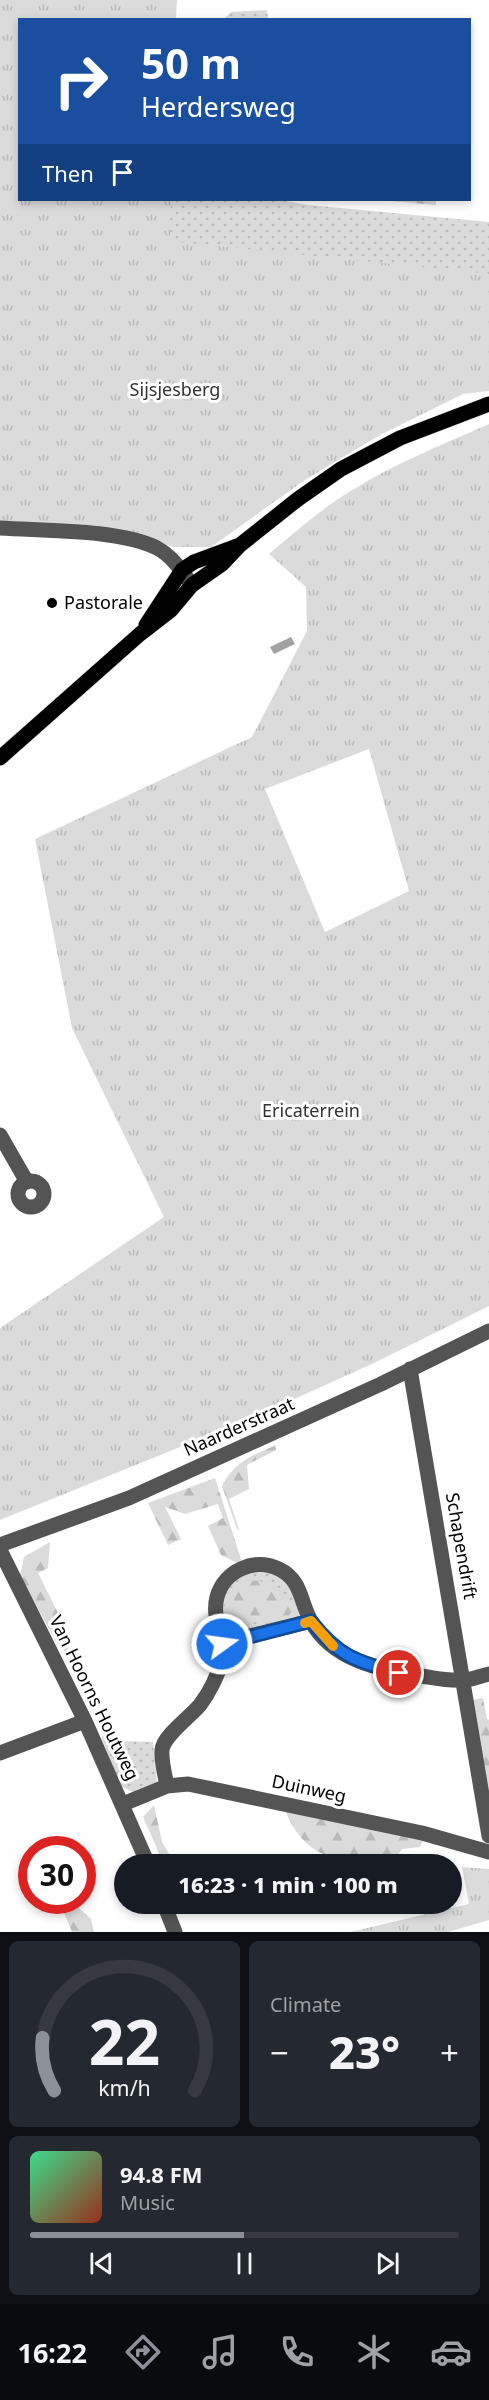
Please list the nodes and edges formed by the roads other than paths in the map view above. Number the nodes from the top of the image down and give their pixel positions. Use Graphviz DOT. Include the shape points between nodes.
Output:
graph roads {
  1 [pos="489,404"];
  2 [pos="0,528"];
  3 [pos="240,545"];
  4 [pos="182,570"];
  5 [pos="192,585"];
  6 [pos="140,634"];
  7 [pos="0,758"];
  8 [pos="0,1135"];
  9 [pos="27,1182"];
  10 [pos="489,1331"];
  11 [pos="410,1369"];
  12 [pos="0,1545"];
  13 [pos="0,1550"];
  14 [pos="311,1621"];
  15 [pos="222,1644"];
  16 [pos="489,1674"];
  17 [pos="464,1680"];
  18 [pos="85,1721"];
  19 [pos="0,1753"];
  20 [pos="167,1786"];
  21 [pos="123,1804"];
  22 [pos="489,1836"];
  23 [pos="489,1851"];
  24 [pos="144,1854"];
  25 [pos="168,1914"];
  26 [pos="175,1932"];
  1 -- 3 [label="main road" via="400,438 341,470"];
  2 -- 4 [label="street" via="138,540 158,549"];
  3 -- 4 [label="main road"];
  3 -- 5 [label="main road" via="222,564"];
  4 -- 5 [label="street"];
  4 -- 6 [label="main road"];
  5 -- 6 [label="main road" via="171,610"];
  6 -- 7 [label="main road" via="65,710"];
  8 -- 9 [label="street"];
  10 -- 11 [label="street, Naarderstraat"];
  11 -- 12 [label="street, Naarderstraat" via="129,1498"];
  11 -- 17 [label="street, Schapendrift"];
  13 -- 18 [label="street, Van Hoorns Houtweg"];
  14 -- 15 [label="street"];
  14 -- 15 [label="street" via="293,1578 263,1564 247,1566 222,1584 216,1599"];
  14 -- 17 [label="street" via="346,1656 371,1666"];
  15 -- 20 [label="street" via="222,1660 211,1689 162,1749"];
  16 -- 17 [label="street"];
  17 -- 22 [label="street, Schapendrift"];
  18 -- 19 [label="street"];
  18 -- 21 [label="street, Van Hoorns Houtweg"];
  20 -- 21 [label="street, Duinweg"];
  20 -- 23 [label="street, Duinweg" via="188,1784 422,1833"];
  21 -- 24 [label="street, Van Hoorns Houtweg"];
  25 -- 26 [label="street"];
}
